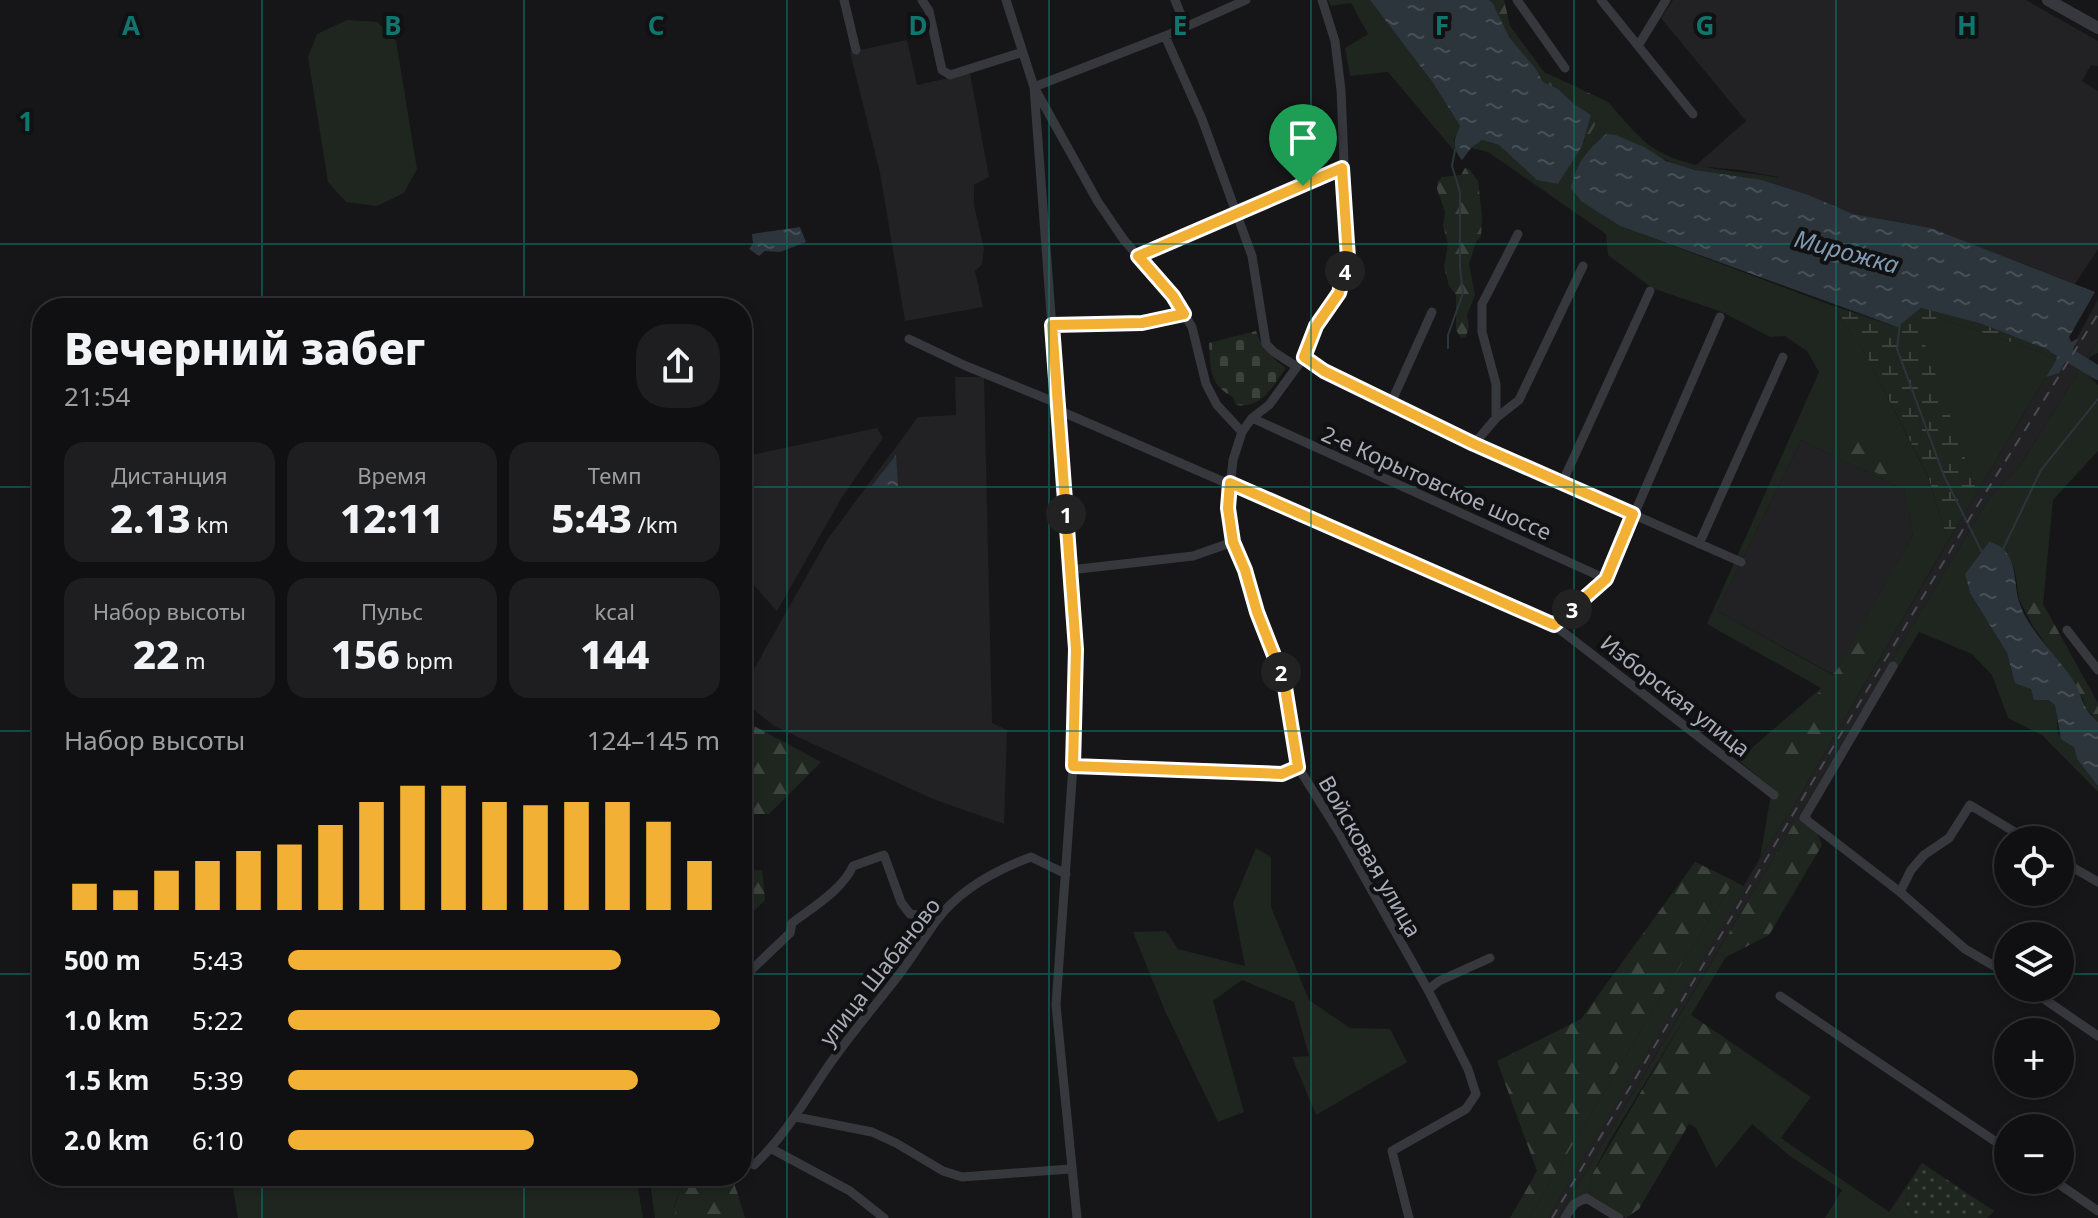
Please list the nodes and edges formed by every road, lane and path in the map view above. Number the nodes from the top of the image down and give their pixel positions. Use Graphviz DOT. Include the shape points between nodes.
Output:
graph roads {
  1 [pos="844,0"];
  2 [pos="922,0"];
  3 [pos="1006,0"];
  4 [pos="1175,0"];
  5 [pos="1246,0"];
  6 [pos="1322,0"];
  7 [pos="1517,0"];
  8 [pos="1601,0"];
  9 [pos="1666,0"];
  10 [pos="2048,0"];
  11 [pos="1186,27"];
  12 [pos="2098,28"];
  13 [pos="1165,36"];
  14 [pos="1638,46"];
  15 [pos="856,50"];
  16 [pos="1023,52"];
  17 [pos="1565,68"];
  18 [pos="1034,87"];
  19 [pos="1693,114"];
  20 [pos="1342,168"];
  21 [pos="1237,214"];
  22 [pos="1518,234"];
  23 [pos="1138,256"];
  24 [pos="1583,266"];
  25 [pos="1650,291"];
  26 [pos="1432,312"];
  27 [pos="1184,314"];
  28 [pos="1720,317"];
  29 [pos="1052,325"];
  30 [pos="909,339"];
  31 [pos="1304,357"];
  32 [pos="1783,357"];
  33 [pos="1297,367"];
  34 [pos="1391,403"];
  35 [pos="1058,410"];
  36 [pos="1252,418"];
  37 [pos="1496,418"];
  38 [pos="1242,432"];
  39 [pos="1474,444"];
  40 [pos="1563,481"];
  41 [pos="1230,483"];
  42 [pos="1633,514"];
  43 [pos="1233,542"];
  44 [pos="1699,544"];
  45 [pos="1741,562"];
  46 [pos="1070,570"];
  47 [pos="1606,579"];
  48 [pos="1554,625"];
  49 [pos="2067,630"];
  50 [pos="1893,666"];
  51 [pos="2098,670"];
  52 [pos="1073,766"];
  53 [pos="1298,767"];
  54 [pos="1774,795"];
  55 [pos="2005,826"];
  56 [pos="2074,868"];
  57 [pos="1066,874"];
  58 [pos="2098,882"];
  59 [pos="1900,892"];
  60 [pos="938,918"];
  61 [pos="1490,958"];
  62 [pos="1994,966"];
  63 [pos="752,969"];
  64 [pos="1428,990"];
  65 [pos="1780,996"];
  66 [pos="2048,1002"];
  67 [pos="2098,1036"];
  68 [pos="796,1117"];
  69 [pos="1994,1141"];
  70 [pos="772,1149"];
  71 [pos="754,1165"];
  72 [pos="1070,1169"];
  73 [pos="2073,1194"];
  74 [pos="2098,1211"];
  75 [pos="884,1218"];
  76 [pos="1077,1218"];
  77 [pos="1409,1218"];
  78 [pos="1565,1218"];
  79 [pos="1619,1218"];
  1 -- 15 [label="street"];
  2 -- 16 [label="street" via="942,70 950,75"];
  3 -- 16 [label="street"];
  4 -- 11 [label="street"];
  5 -- 11 [label="street"];
  6 -- 20 [label="street" via="1341,90"];
  7 -- 17 [label="street"];
  8 -- 14 [label="street"];
  9 -- 14 [label="street"];
  10 -- 12 [label="street"];
  11 -- 13 [label="street"];
  13 -- 18 [label="street"];
  13 -- 21 [label="street"];
  14 -- 19 [label="street"];
  16 -- 18 [label="street"];
  18 -- 23 [label="street" via="1098,202"];
  18 -- 29 [label="street"];
  20 -- 21 [label="street"];
  20 -- 31 [label="street" via="1348,258 1339,293 1316,326"];
  21 -- 23 [label="street"];
  21 -- 33 [label="street" via="1252,256 1266,344"];
  22 -- 37 [label="street" via="1482,304 1482,332 1496,384"];
  23 -- 27 [label="street"];
  24 -- 37 [label="street" via="1519,400"];
  25 -- 40 [label="street"];
  26 -- 34 [label="street"];
  27 -- 29 [label="street" via="1142,323"];
  27 -- 38 [label="street" via="1198,341 1206,384"];
  28 -- 42 [label="street"];
  29 -- 35 [label="street"];
  30 -- 35 [label="street, Изборская улица" via="1052,401"];
  31 -- 33 [label="street"];
  31 -- 34 [label="street"];
  32 -- 44 [label="street"];
  33 -- 36 [label="street" via="1269,405"];
  34 -- 39 [label="street"];
  35 -- 41 [label="street, Изборская улица"];
  35 -- 46 [label="street"];
  36 -- 38 [label="street"];
  36 -- 47 [label="street, 2-е Корытовское шоссе"];
  37 -- 39 [label="street"];
  38 -- 41 [label="street, Войсковая улица"];
  39 -- 40 [label="street"];
  40 -- 42 [label="street"];
  41 -- 43 [label="street, Войсковая улица"];
  41 -- 48 [label="street, Изборская улица"];
  42 -- 44 [label="street"];
  42 -- 47 [label="street"];
  43 -- 46 [label="street" via="1193,556"];
  43 -- 53 [label="street, Войсковая улица" via="1284,681"];
  44 -- 45 [label="street"];
  46 -- 52 [label="street" via="1076,649"];
  47 -- 48 [label="street"];
  48 -- 54 [label="street, Изборская улица"];
  49 -- 51 [label="street"];
  50 -- 59 [label="street" via="1804,818"];
  52 -- 53 [label="street" via="1282,774"];
  52 -- 57 [label="street"];
  53 -- 64 [label="street, Войсковая улица"];
  55 -- 59 [label="street" via="1970,805 1949,838 1911,870"];
  56 -- 58 [label="street"];
  57 -- 60 [label="street, улица Шабаново" via="1031,857 968,890"];
  57 -- 72 [label="street" via="1056,1005"];
  59 -- 62 [label="street" via="1965,949"];
  60 -- 63 [label="street" via="910,914 884,855 853,866"];
  60 -- 68 [label="street, улица Шабаново"];
  61 -- 64 [label="street"];
  64 -- 77 [label="street, Войсковая улица" via="1476,1094 1466,1109 1392,1151"];
  65 -- 69 [label="street"];
  66 -- 67 [label="street"];
  68 -- 70 [label="street, улица Шабаново"];
  68 -- 72 [label="street" via="872,1132 962,1177"];
  70 -- 71 [label="street, улица Шабаново"];
  70 -- 75 [label="street" via="850,1191"];
  72 -- 76 [label="street"];
  73 -- 74 [label="street"];
  78 -- 79 [label="street" via="1586,1198"];
}
